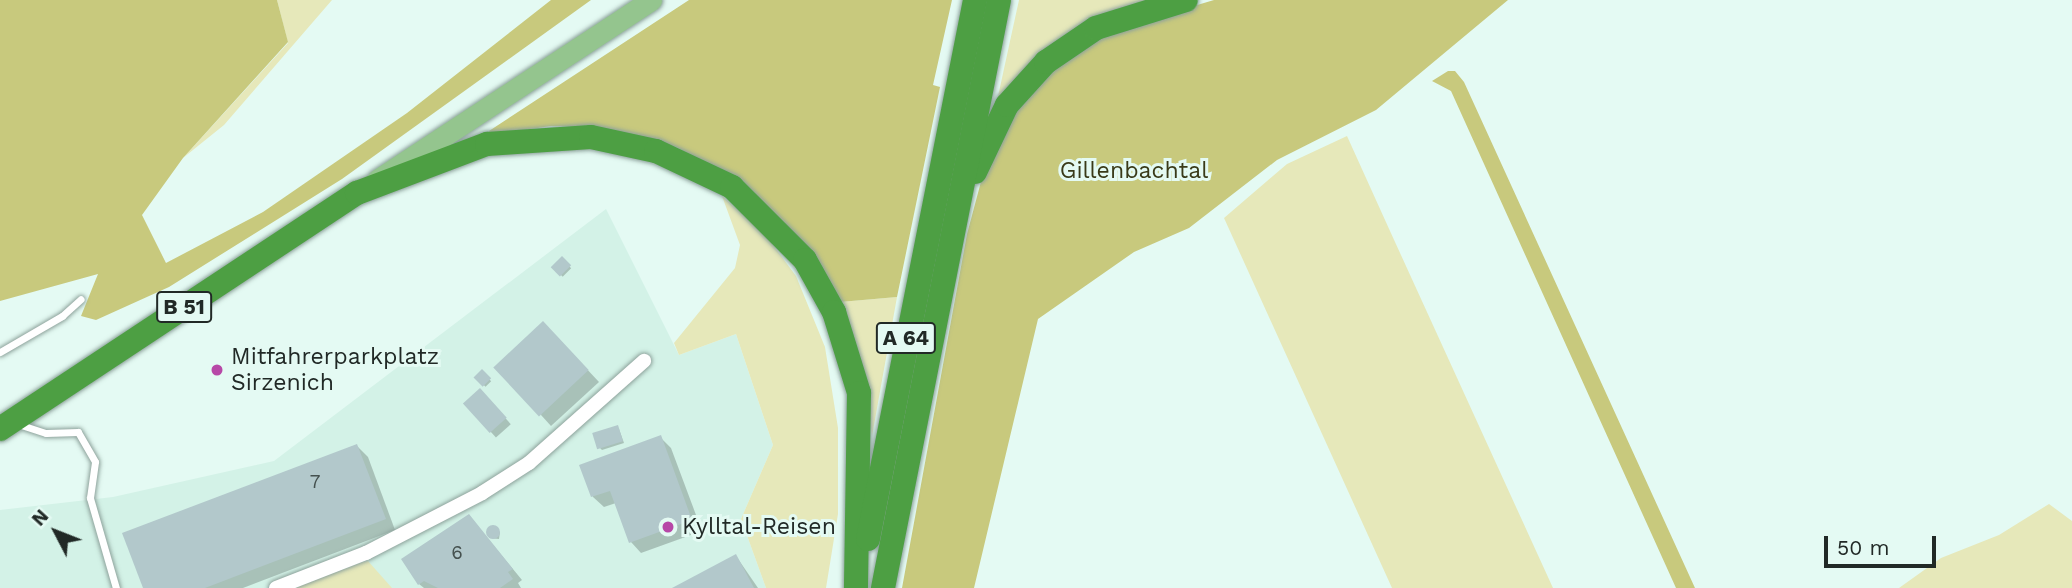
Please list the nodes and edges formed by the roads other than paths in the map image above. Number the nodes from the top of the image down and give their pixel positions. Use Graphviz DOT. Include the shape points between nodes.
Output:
graph roads {
  1 [pos="651,0"];
  2 [pos="975,0"];
  3 [pos="999,0"];
  4 [pos="1186,0"];
  5 [pos="357,192"];
  6 [pos="952,228"];
  7 [pos="81,299"];
  8 [pos="0,352"];
  9 [pos="644,361"];
  10 [pos="5,425"];
  11 [pos="117,588"];
  12 [pos="276,588"];
  13 [pos="858,588"];
  14 [pos="883,588"];
  1 -- 5 [label="main road, B 51"];
  2 -- 13 [label="highway, A 64"];
  3 -- 6 [label="highway, A 64"];
  4 -- 6 [label="highway" via="1096,29 1034,72 998,121"];
  5 -- 10 [label="highway, B 51"];
  5 -- 13 [label="highway" via="487,145 592,137 656,151 732,187 805,260 834,312 850,360 859,393"];
  6 -- 14 [label="highway, A 64"];
  7 -- 8 [label="lane" via="51,323"];
  9 -- 12 [label="street" via="529,463 482,493 366,553"];
  10 -- 11 [label="lane" via="46,433 78,432 95,462 89,498"];
}
